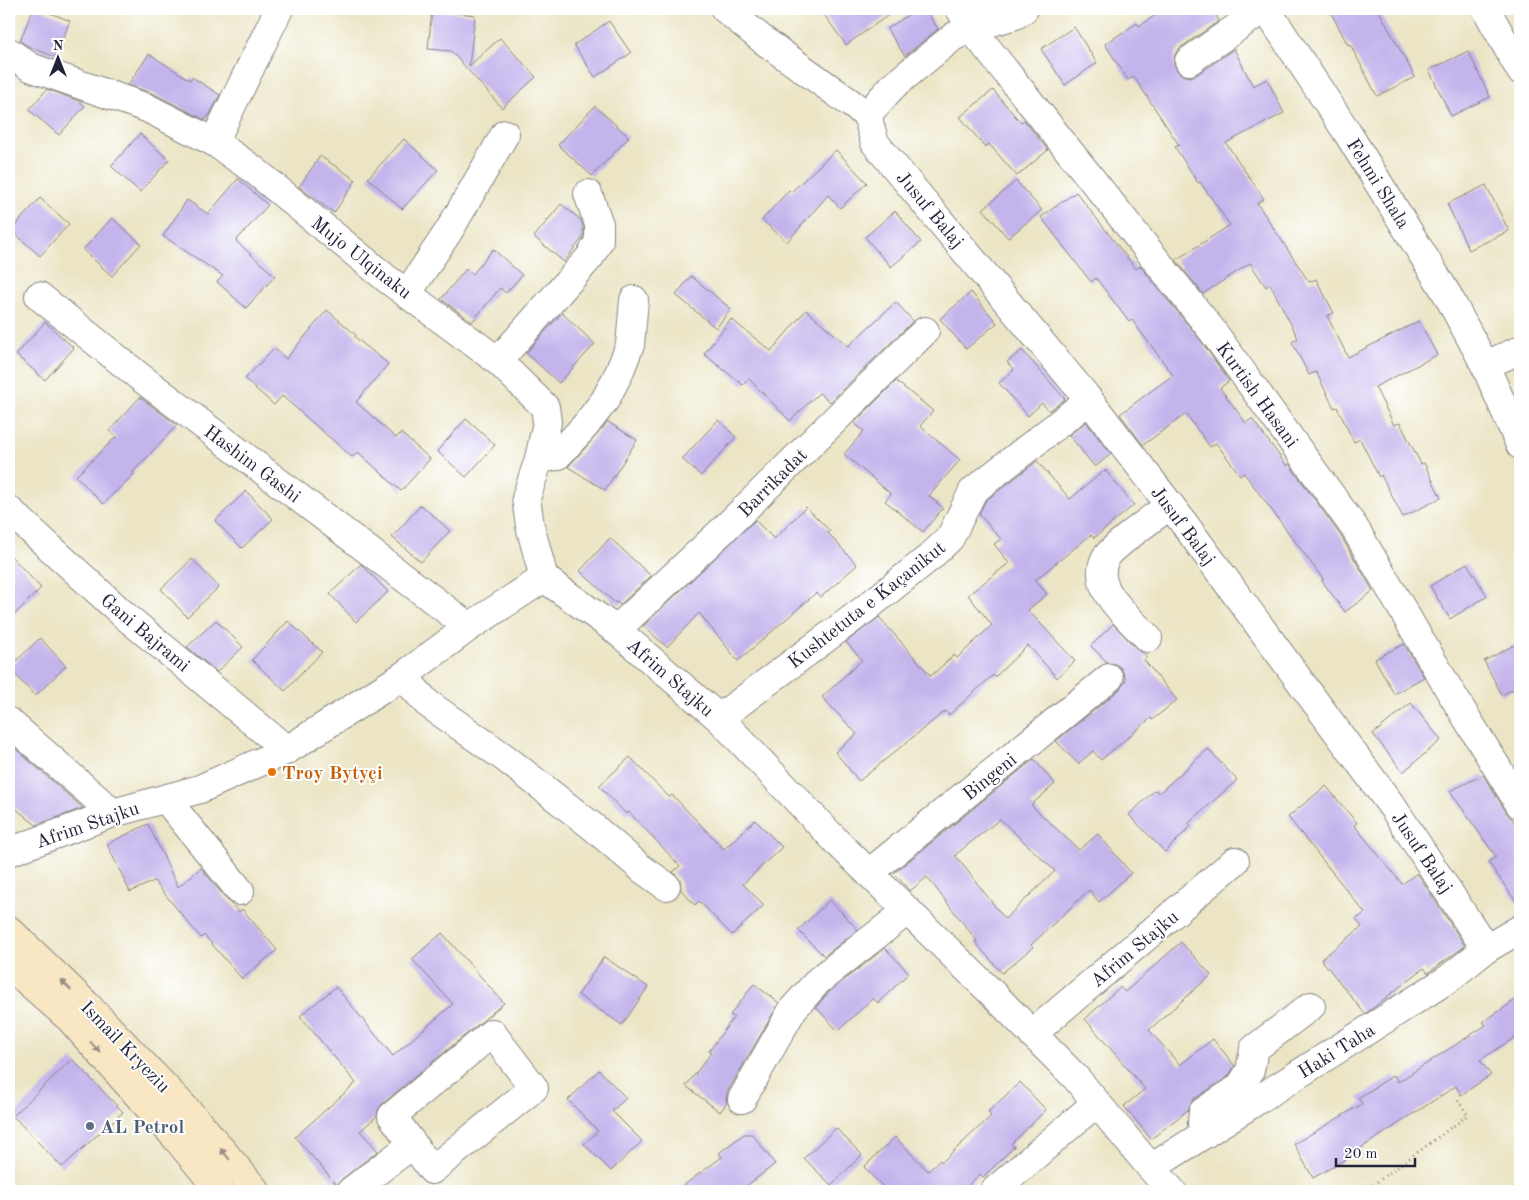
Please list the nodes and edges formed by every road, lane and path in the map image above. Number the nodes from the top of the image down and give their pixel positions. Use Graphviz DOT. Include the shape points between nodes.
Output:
graph roads {
  1 [pos="279,9"];
  2 [pos="725,9"];
  3 [pos="1024,9"];
  4 [pos="1486,9"];
  5 [pos="965,18"];
  6 [pos="9,52"];
  7 [pos="1190,61"];
  8 [pos="1520,70"];
  9 [pos="866,115"];
  10 [pos="504,134"];
  11 [pos="214,142"];
  12 [pos="588,194"];
  13 [pos="407,294"];
  14 [pos="40,296"];
  15 [pos="634,300"];
  16 [pos="925,331"];
  17 [pos="1520,350"];
  18 [pos="498,361"];
  19 [pos="1485,365"];
  20 [pos="1089,400"];
  21 [pos="1520,445"];
  22 [pos="539,459"];
  23 [pos="1170,505"];
  24 [pos="9,510"];
  25 [pos="544,578"];
  26 [pos="469,627"];
  27 [pos="616,630"];
  28 [pos="1148,638"];
  29 [pos="404,676"];
  30 [pos="1109,678"];
  31 [pos="719,718"];
  32 [pos="9,722"];
  33 [pos="287,750"];
  34 [pos="166,799"];
  35 [pos="1520,805"];
  36 [pos="113,813"];
  37 [pos="9,852"];
  38 [pos="1235,861"];
  39 [pos="869,873"];
  40 [pos="666,886"];
  41 [pos="240,891"];
  42 [pos="907,911"];
  43 [pos="1520,929"];
  44 [pos="9,930"];
  45 [pos="1486,949"];
  46 [pos="9,965"];
  47 [pos="1311,1006"];
  48 [pos="1032,1034"];
  49 [pos="742,1099"];
  50 [pos="1457,1099"];
  51 [pos="1096,1103"];
  52 [pos="1205,1134"];
  53 [pos="413,1144"];
  54 [pos="1151,1168"];
  55 [pos="220,1191"];
  56 [pos="256,1191"];
  57 [pos="352,1191"];
  58 [pos="994,1191"];
  59 [pos="1172,1191"];
  60 [pos="1365,1191"];
  1 -- 11 [label="street"];
  2 -- 9 [label="street" via="762,40"];
  3 -- 5 [label="street" via="1015,15"];
  4 -- 8 [label="street"];
  5 -- 9 [label="street" via="953,37 892,86"];
  5 -- 35 [label="street, Kurtish Hasani" via="1211,329 1354,527"];
  6 -- 11 [label="street, Mujo Ulqinaku" via="30,67 147,108"];
  7 -- 19 [label="street, Fehmi Shala" via="1256,14 1268,12 1448,294"];
  9 -- 20 [label="street, Jusuf Balaj" via="875,143"];
  10 -- 13 [label="street" via="450,229"];
  11 -- 13 [label="street, Mujo Ulqinaku" via="254,170"];
  12 -- 18 [label="street" via="599,224 599,241 590,257"];
  13 -- 18 [label="street, Mujo Ulqinaku"];
  14 -- 26 [label="street, Hashim Gashi" via="140,377"];
  15 -- 22 [label="street" via="630,345 605,400 557,456"];
  16 -- 27 [label="street, Barrikadat" via="724,530"];
  17 -- 19 [label="street"];
  18 -- 22 [label="street, Mujo Ulqinaku" via="545,407 547,422"];
  19 -- 21 [label="street, Fehmi Shala"];
  20 -- 23 [label="street, Jusuf Balaj"];
  20 -- 31 [label="street, Kushtetuta e Kaçanikut" via="973,491 950,538 930,557"];
  22 -- 25 [label="street, Mujo Ulqinaku" via="526,498"];
  23 -- 28 [label="street" via="1119,544 1106,557 1101,570 1110,596"];
  23 -- 45 [label="street, Jusuf Balaj" via="1394,809"];
  24 -- 33 [label="street, Gani Bajrami" via="124,615"];
  25 -- 26 [label="street, Afrim Stajku"];
  25 -- 27 [label="street, Afrim Stajku"];
  26 -- 29 [label="street, Afrim Stajku"];
  27 -- 31 [label="street, Afrim Stajku"];
  29 -- 33 [label="street, Afrim Stajku"];
  29 -- 40 [label="street" via="427,703 505,758"];
  30 -- 39 [label="street, Bingeni"];
  31 -- 39 [label="street, Afrim Stajku"];
  32 -- 36 [label="street"];
  33 -- 34 [label="street, Afrim Stajku" via="200,789"];
  34 -- 36 [label="street, Afrim Stajku"];
  34 -- 41 [label="street"];
  36 -- 37 [label="street, Afrim Stajku"];
  38 -- 48 [label="street, Afrim Stajku"];
  39 -- 42 [label="street, Afrim Stajku"];
  42 -- 48 [label="street, Afrim Stajku"];
  42 -- 49 [label="street" via="819,980 793,1008"];
  43 -- 45 [label="street, Haki Taha"];
  56 -- 44 [label="main road, Ismail Kryeziu, one-way" via="193,1116 86,1004"];
  45 -- 52 [label="street, Haki Taha" via="1448,979"];
  46 -- 55 [label="main road, Ismail Kryeziu, one-way" via="70,1019"];
  47 -- 52 [label="street" via="1254,1048 1250,1071 1239,1088 1203,1112"];
  48 -- 51 [label="street, Afrim Stajku"];
  50 -- 60 [label="path" via="1468,1114"];
  51 -- 54 [label="street, Afrim Stajku"];
  51 -- 58 [label="street"];
  52 -- 54 [label="street, Haki Taha"];
  53 -- 53 [label="street" via="392,1116 492,1033 534,1088 432,1170"];
  53 -- 57 [label="street"];
  54 -- 59 [label="street, Afrim Stajku"];
}
